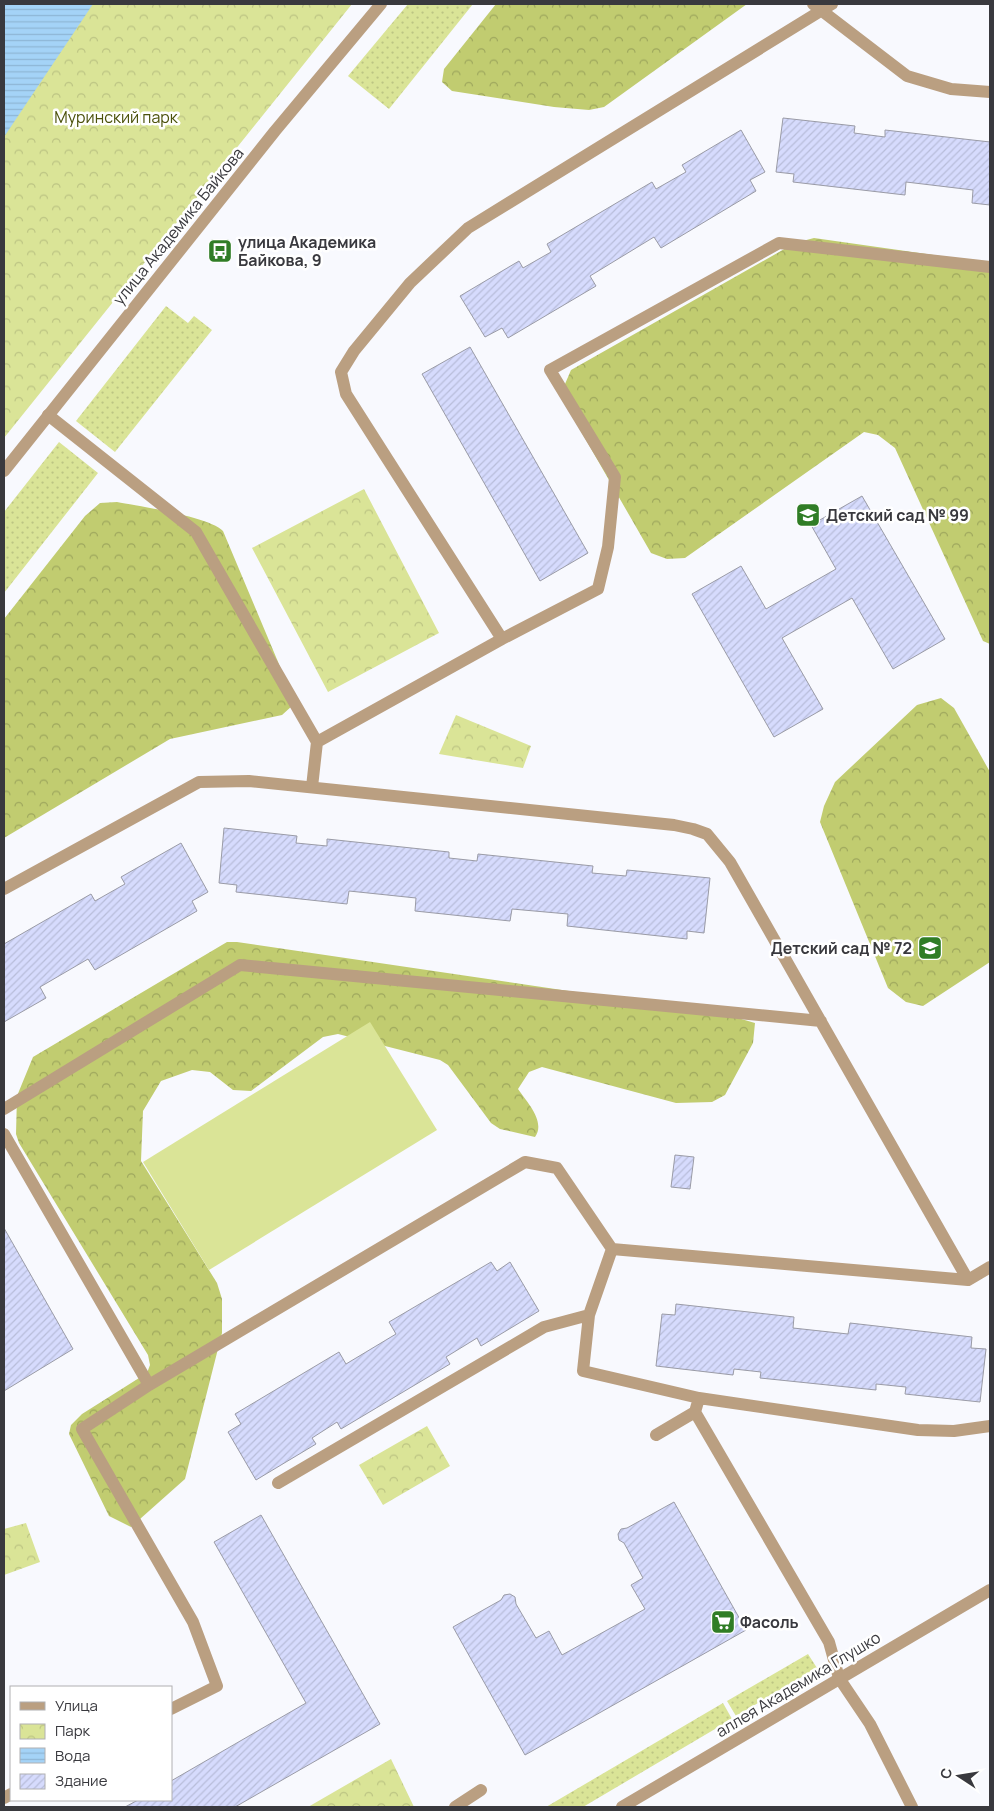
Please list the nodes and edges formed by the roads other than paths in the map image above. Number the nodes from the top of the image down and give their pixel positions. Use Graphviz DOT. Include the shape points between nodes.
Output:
graph roads {
  1 [pos="381,4"];
  2 [pos="832,4"];
  3 [pos="816,7"];
  4 [pos="990,92"];
  5 [pos="990,267"];
  6 [pos="48,415"];
  7 [pos="4,471"];
  8 [pos="502,639"];
  9 [pos="317,742"];
  10 [pos="312,787"];
  11 [pos="4,889"];
  12 [pos="821,1021"];
  13 [pos="4,1109"];
  14 [pos="4,1134"];
  15 [pos="612,1249"];
  16 [pos="990,1267"];
  17 [pos="968,1280"];
  18 [pos="589,1315"];
  19 [pos="149,1385"];
  20 [pos="699,1398"];
  21 [pos="695,1412"];
  22 [pos="990,1426"];
  23 [pos="656,1435"];
  24 [pos="278,1483"];
  25 [pos="990,1590"];
  26 [pos="839,1678"];
  27 [pos="172,1708"];
  28 [pos="481,1790"];
  29 [pos="455,1807"];
  30 [pos="622,1807"];
  31 [pos="912,1807"];
  1 -- 6 [label="street, улица Академика Байкова"];
  2 -- 3 [label="street"];
  3 -- 4 [label="street" via="907,76 951,89"];
  3 -- 8 [label="street" via="468,228 410,283 354,351 341,372 346,394"];
  5 -- 8 [label="street" via="779,243 550,370 615,477 608,547 598,589"];
  6 -- 7 [label="street, улица Академика Байкова"];
  6 -- 9 [label="street" via="196,532"];
  8 -- 9 [label="street"];
  9 -- 10 [label="street"];
  10 -- 11 [label="street" via="249,781 199,782"];
  10 -- 12 [label="street" via="674,825 707,834 730,862"];
  12 -- 13 [label="street" via="240,965"];
  12 -- 17 [label="street"];
  14 -- 19 [label="street"];
  15 -- 17 [label="street"];
  15 -- 18 [label="street"];
  15 -- 19 [label="street" via="557,1168 526,1162"];
  16 -- 17 [label="street"];
  18 -- 20 [label="street" via="583,1371"];
  18 -- 24 [label="street" via="544,1327"];
  19 -- 27 [label="street" via="82,1429 193,1622 217,1686"];
  20 -- 21 [label="street"];
  20 -- 22 [label="street" via="918,1430 954,1431"];
  21 -- 23 [label="street"];
  21 -- 26 [label="street" via="828,1642"];
  25 -- 26 [label="street, аллея Академика Глушко"];
  26 -- 30 [label="street, аллея Академика Глушко"];
  26 -- 31 [label="street" via="870,1724"];
  28 -- 29 [label="street"];
}
